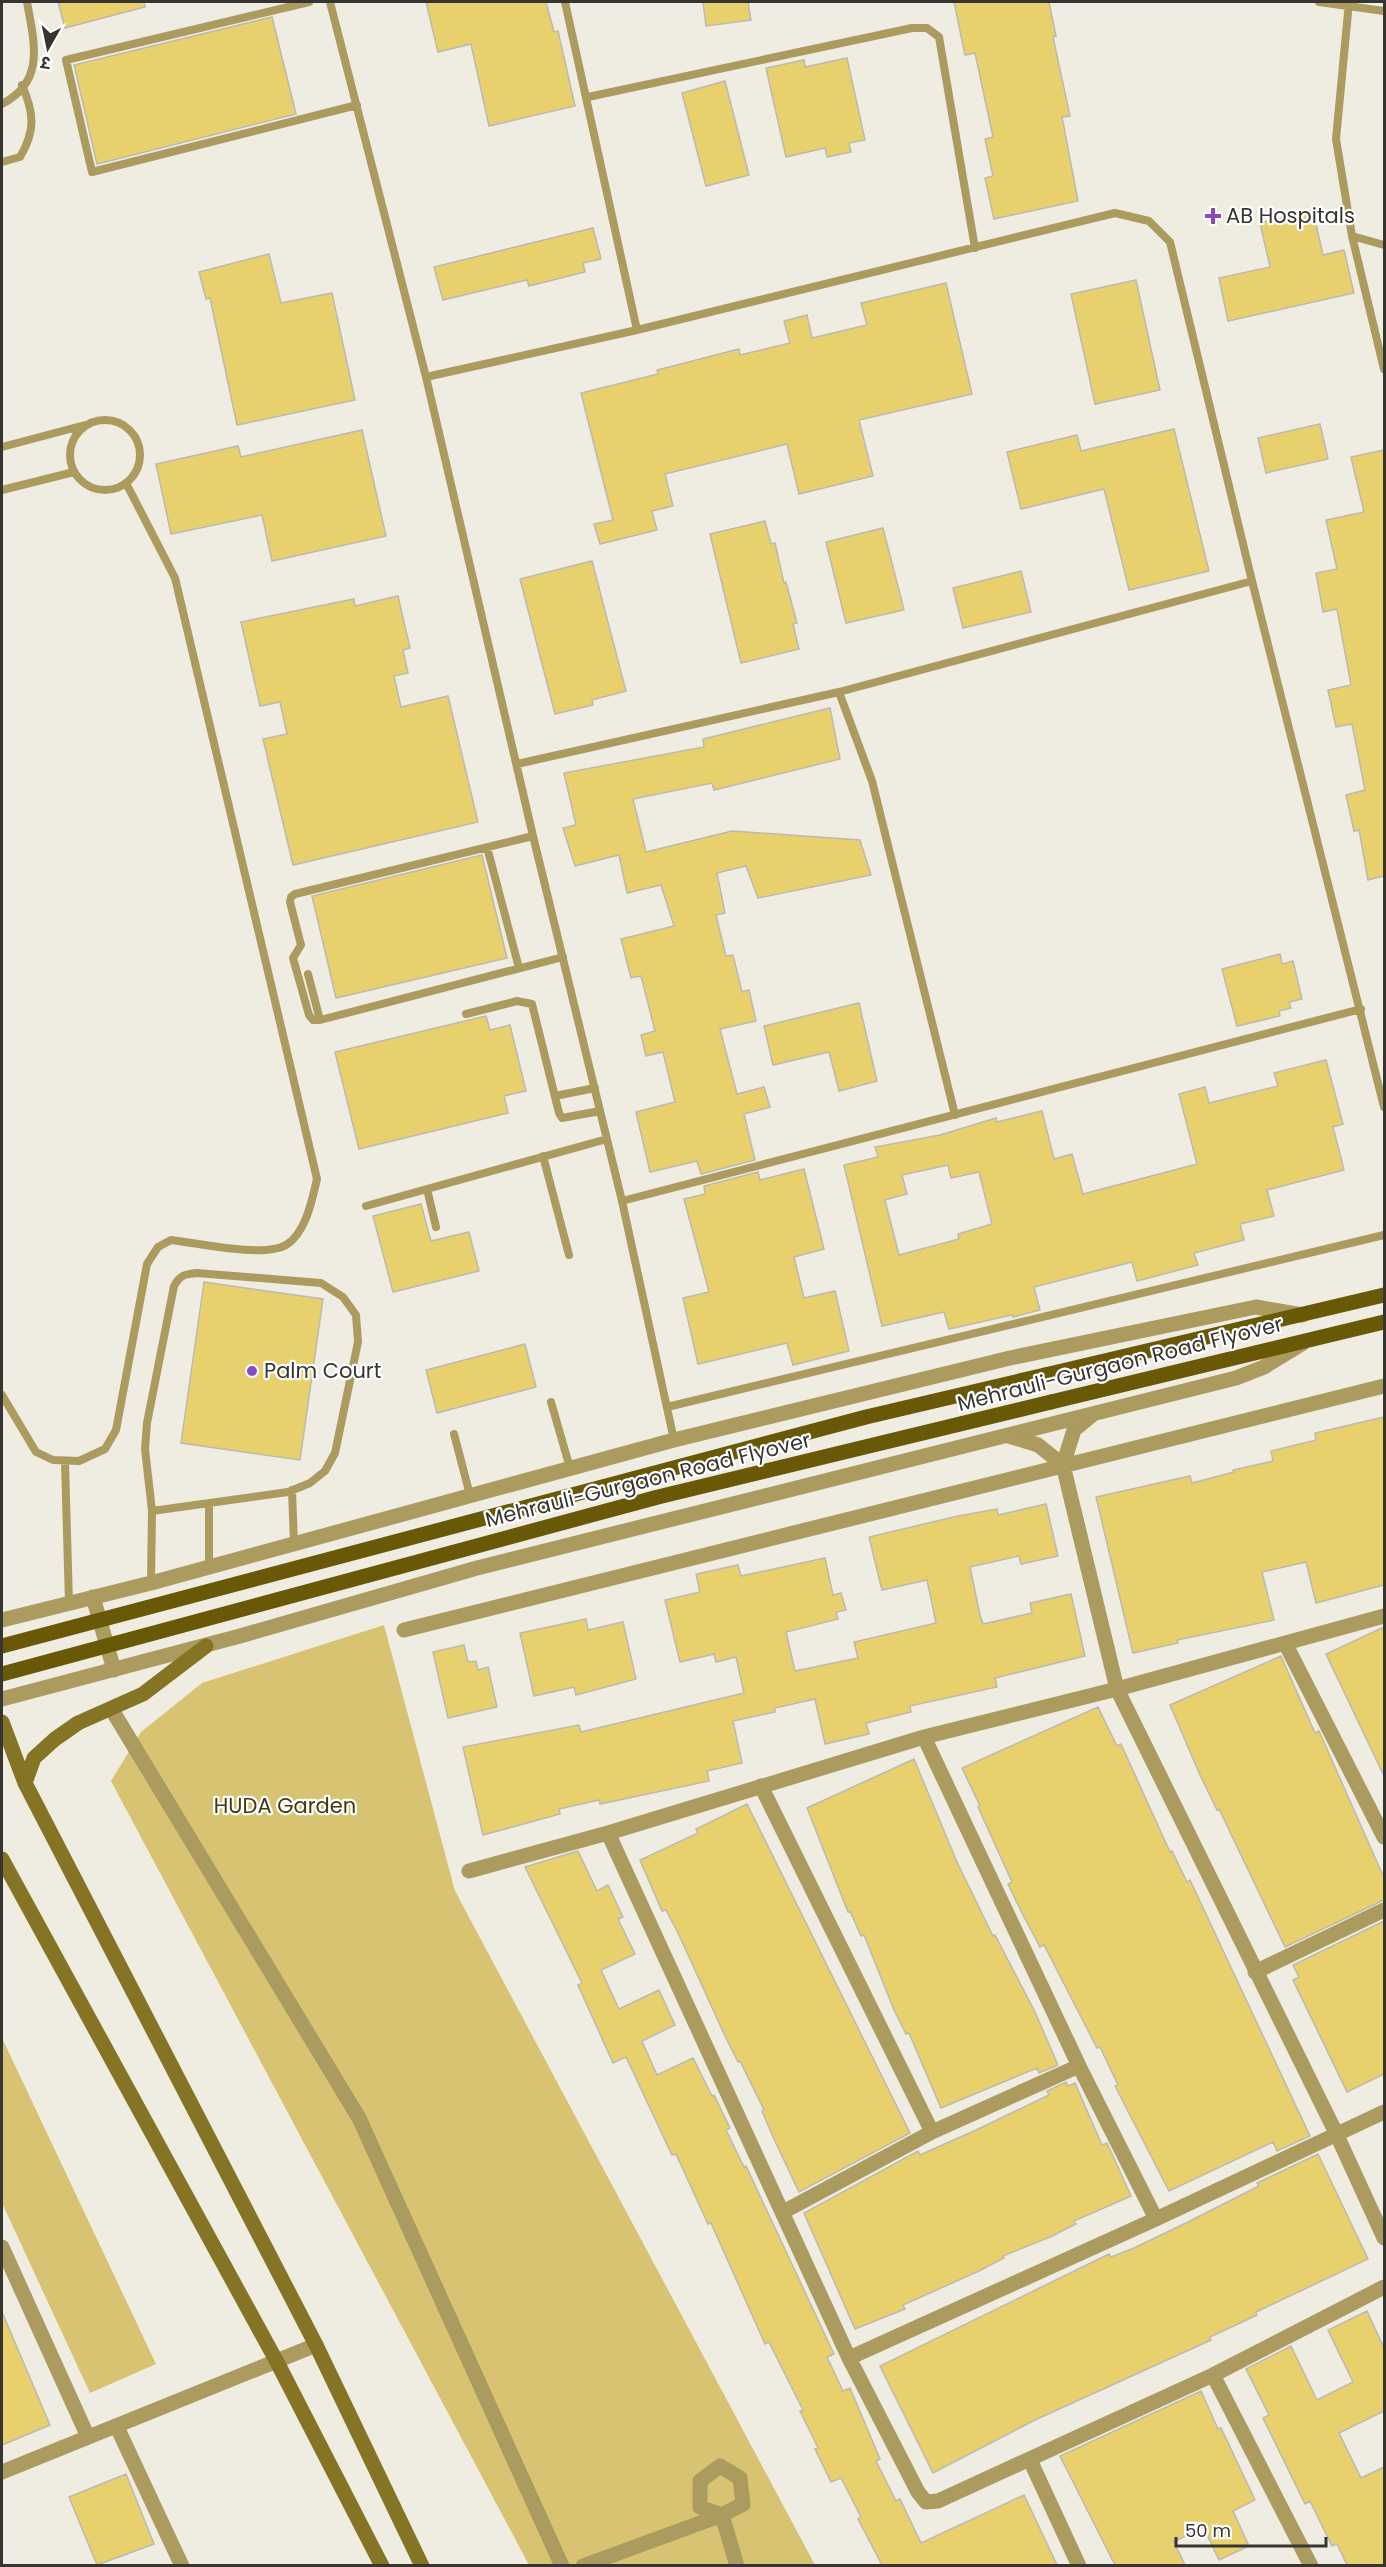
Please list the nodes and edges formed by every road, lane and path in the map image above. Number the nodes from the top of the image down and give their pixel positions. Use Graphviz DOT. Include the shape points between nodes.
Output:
graph roads {
  1 [pos="27,2"];
  2 [pos="309,2"];
  3 [pos="330,2"];
  4 [pos="566,2"];
  5 [pos="1319,2"];
  6 [pos="1349,4"];
  7 [pos="1384,11"];
  8 [pos="22,85"];
  9 [pos="588,97"];
  10 [pos="2,104"];
  11 [pos="357,105"];
  12 [pos="2,162"];
  13 [pos="1352,236"];
  14 [pos="1384,245"];
  15 [pos="975,248"];
  16 [pos="636,330"];
  17 [pos="1384,369"];
  18 [pos="426,377"];
  19 [pos="88,425"];
  20 [pos="2,447"];
  21 [pos="74,472"];
  22 [pos="126,483"];
  23 [pos="2,490"];
  24 [pos="1252,581"];
  25 [pos="839,692"];
  26 [pos="517,764"];
  27 [pos="533,836"];
  28 [pos="487,847"];
  29 [pos="562,957"];
  30 [pos="519,968"];
  31 [pos="308,974"];
  32 [pos="1361,1009"];
  33 [pos="466,1014"];
  34 [pos="320,1020"];
  35 [pos="595,1088"];
  36 [pos="555,1096"];
  37 [pos="1384,1107"];
  38 [pos="600,1111"];
  39 [pos="955,1114"];
  40 [pos="607,1139"];
  41 [pos="543,1156"];
  42 [pos="427,1189"];
  43 [pos="622,1201"];
  44 [pos="366,1206"];
  45 [pos="436,1227"];
  46 [pos="1384,1235"];
  47 [pos="569,1255"];
  48 [pos="1384,1295"];
  49 [pos="1302,1315"];
  50 [pos="1384,1322"];
  51 [pos="1309,1340"];
  52 [pos="1384,1386"];
  53 [pos="2,1395"];
  54 [pos="551,1402"];
  55 [pos="667,1407"];
  56 [pos="1092,1415"];
  57 [pos="454,1434"];
  58 [pos="1009,1436"];
  59 [pos="674,1440"];
  60 [pos="65,1462"];
  61 [pos="1063,1465"];
  62 [pos="570,1468"];
  63 [pos="292,1490"];
  64 [pos="470,1495"];
  65 [pos="209,1503"];
  66 [pos="152,1510"];
  67 [pos="294,1544"];
  68 [pos="208,1567"];
  69 [pos="151,1583"];
  70 [pos="93,1597"];
  71 [pos="69,1603"];
  72 [pos="1384,1616"];
  73 [pos="2,1620"];
  74 [pos="404,1630"];
  75 [pos="1285,1643"];
  76 [pos="2,1646"];
  77 [pos="206,1646"];
  78 [pos="114,1670"];
  79 [pos="2,1674"];
  80 [pos="1117,1689"];
  81 [pos="2,1699"];
  82 [pos="112,1710"];
  83 [pos="2,1722"];
  84 [pos="924,1737"];
  85 [pos="25,1783"];
  86 [pos="761,1786"];
  87 [pos="608,1833"];
  88 [pos="1384,1837"];
  89 [pos="2,1859"];
  90 [pos="469,1870"];
  91 [pos="1384,1910"];
  92 [pos="1255,1972"];
  93 [pos="1079,2066"];
  94 [pos="1384,2112"];
  95 [pos="932,2132"];
  96 [pos="1336,2133"];
  97 [pos="783,2211"];
  98 [pos="1156,2219"];
  99 [pos="1384,2238"];
  100 [pos="2,2247"];
  101 [pos="1384,2287"];
  102 [pos="316,2345"];
  103 [pos="849,2358"];
  104 [pos="277,2362"];
  105 [pos="1213,2375"];
  106 [pos="117,2427"];
  107 [pos="88,2437"];
  108 [pos="1030,2460"];
  109 [pos="2,2472"];
  110 [pos="182,2565"];
  111 [pos="382,2565"];
  112 [pos="422,2565"];
  113 [pos="562,2565"];
  114 [pos="583,2565"];
  115 [pos="737,2565"];
  116 [pos="1079,2565"];
  117 [pos="1311,2565"];
  1 -- 8 [label="lane" via="35,62"];
  2 -- 11 [label="lane" via="66,60 92,172"];
  3 -- 11 [label="lane"];
  4 -- 9 [label="lane"];
  5 -- 6 [label="lane"];
  6 -- 7 [label="lane"];
  6 -- 13 [label="lane" via="1336,139"];
  8 -- 10 [label="lane"];
  8 -- 12 [label="lane" via="32,108 27,145 20,157"];
  9 -- 15 [label="lane" via="927,28 939,37"];
  9 -- 16 [label="lane"];
  11 -- 18 [label="lane"];
  13 -- 14 [label="lane"];
  13 -- 17 [label="lane"];
  15 -- 16 [label="lane"];
  15 -- 24 [label="lane" via="1115,213 1149,221 1170,242"];
  16 -- 18 [label="lane"];
  18 -- 26 [label="lane"];
  19 -- 20 [label="lane"];
  19 -- 21 [label="lane" via="79,431 70,451"];
  19 -- 22 [label="lane" via="110,420 130,430 137,440 139,464"];
  21 -- 22 [label="lane" via="81,481 103,490"];
  21 -- 23 [label="lane"];
  22 -- 60 [label="lane" via="175,578 317,1179 310,1208 299,1231 286,1245 264,1251 171,1240 158,1247 147,1264 116,1430 105,1449 79,1461"];
  24 -- 25 [label="lane"];
  24 -- 32 [label="lane"];
  25 -- 26 [label="lane"];
  25 -- 39 [label="lane" via="872,781"];
  26 -- 27 [label="lane"];
  27 -- 28 [label="lane"];
  27 -- 29 [label="lane"];
  28 -- 30 [label="lane"];
  28 -- 34 [label="lane" via="291,897 301,945 293,958 309,1015"];
  29 -- 30 [label="lane"];
  29 -- 35 [label="lane"];
  30 -- 34 [label="lane"];
  31 -- 34 [label="lane"];
  32 -- 37 [label="lane"];
  32 -- 39 [label="lane"];
  33 -- 36 [label="lane" via="517,1000 532,1004"];
  35 -- 36 [label="lane"];
  35 -- 38 [label="lane"];
  36 -- 38 [label="lane" via="562,1118"];
  38 -- 40 [label="lane"];
  39 -- 43 [label="lane"];
  40 -- 41 [label="lane"];
  40 -- 43 [label="lane"];
  41 -- 42 [label="lane"];
  41 -- 47 [label="lane"];
  42 -- 44 [label="lane"];
  42 -- 45 [label="lane"];
  43 -- 55 [label="lane"];
  46 -- 55 [label="lane"];
  48 -- 49 [label="main road, Mehrauli-Gurgaon Road Flyover"];
  49 -- 59 [label="street" via="1256,1307 1010,1358"];
  49 -- 76 [label="main road, Mehrauli-Gurgaon Road Flyover, bridge" via="866,1417"];
  50 -- 51 [label="main road, Mehrauli-Gurgaon Road Flyover"];
  51 -- 56 [label="street" via="1249,1373"];
  51 -- 79 [label="main road, Mehrauli-Gurgaon Road Flyover, bridge" via="658,1497"];
  52 -- 61 [label="street"];
  53 -- 60 [label="lane" via="36,1452"];
  54 -- 62 [label="lane"];
  55 -- 59 [label="lane"];
  56 -- 58 [label="street"];
  56 -- 61 [label="street" via="1074,1430"];
  57 -- 64 [label="lane"];
  58 -- 61 [label="street" via="1038,1445"];
  58 -- 77 [label="street" via="477,1568"];
  59 -- 62 [label="street"];
  60 -- 71 [label="lane"];
  61 -- 74 [label="street"];
  61 -- 80 [label="street"];
  62 -- 64 [label="street"];
  63 -- 65 [label="lane"];
  63 -- 66 [label="lane" via="325,1471 335,1453 358,1342 356,1315 344,1297 321,1283 186,1274 174,1286 147,1423"];
  63 -- 67 [label="lane"];
  64 -- 67 [label="street"];
  65 -- 66 [label="lane"];
  65 -- 68 [label="lane"];
  66 -- 69 [label="lane"];
  67 -- 68 [label="street"];
  68 -- 69 [label="street"];
  69 -- 70 [label="street"];
  70 -- 71 [label="street"];
  70 -- 78 [label="street"];
  71 -- 73 [label="street"];
  72 -- 75 [label="street"];
  75 -- 80 [label="street"];
  75 -- 88 [label="street"];
  77 -- 78 [label="street"];
  77 -- 82 [label="main road" via="143,1694"];
  78 -- 81 [label="street"];
  80 -- 84 [label="street"];
  80 -- 92 [label="street"];
  82 -- 85 [label="main road" via="55,1739 34,1758"];
  82 -- 113 [label="street" via="359,2118"];
  83 -- 85 [label="main road"];
  84 -- 86 [label="street"];
  84 -- 93 [label="street"];
  85 -- 102 [label="main road"];
  86 -- 87 [label="street"];
  86 -- 95 [label="street"];
  87 -- 90 [label="street"];
  87 -- 97 [label="street"];
  89 -- 104 [label="main road"];
  91 -- 92 [label="street"];
  92 -- 96 [label="street"];
  93 -- 95 [label="street"];
  93 -- 98 [label="street"];
  94 -- 96 [label="street"];
  95 -- 97 [label="street"];
  96 -- 98 [label="street"];
  96 -- 99 [label="street"];
  97 -- 103 [label="street"];
  98 -- 103 [label="street"];
  100 -- 107 [label="street"];
  101 -- 105 [label="street"];
  102 -- 104 [label="street"];
  102 -- 112 [label="main road"];
  103 -- 108 [label="street" via="926,2502 938,2501"];
  104 -- 106 [label="street"];
  104 -- 111 [label="main road"];
  105 -- 108 [label="street"];
  105 -- 117 [label="street"];
  106 -- 107 [label="street"];
  106 -- 110 [label="street"];
  107 -- 109 [label="street"];
  108 -- 116 [label="street"];
  114 -- 115 [label="street" via="722,2515"];
}
